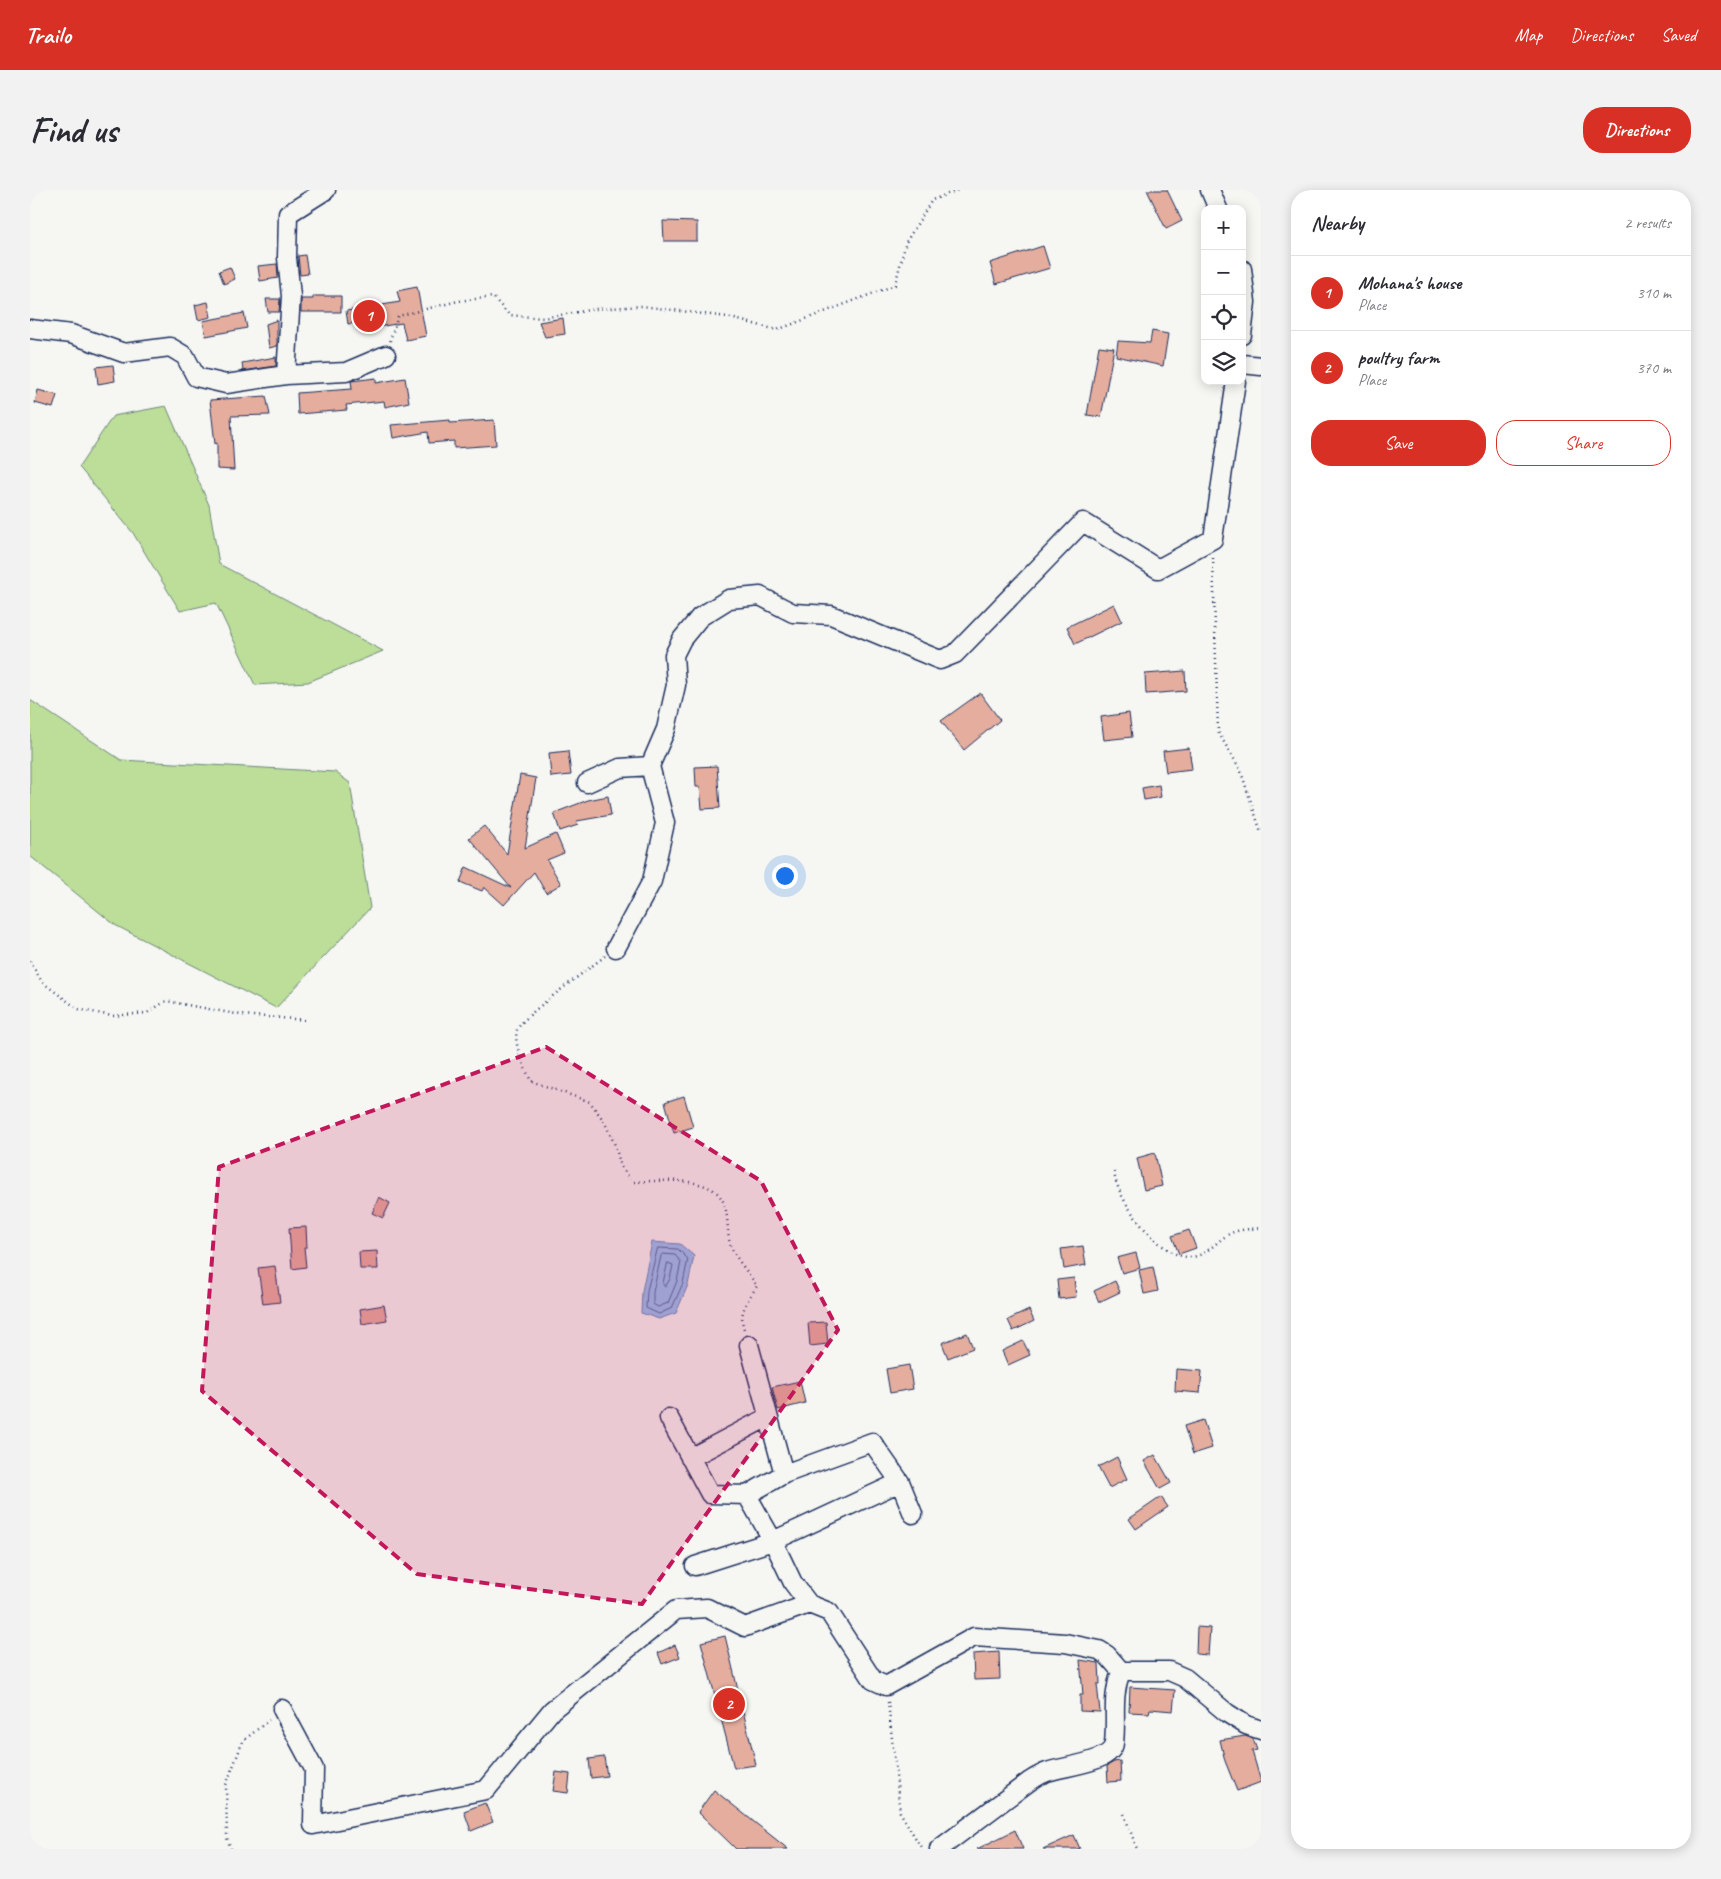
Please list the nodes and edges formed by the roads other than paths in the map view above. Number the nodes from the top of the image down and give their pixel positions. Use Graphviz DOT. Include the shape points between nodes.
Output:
graph roads {
  1 [pos="326,190"];
  2 [pos="1210,190"];
  3 [pos="1216,205"];
  4 [pos="30,329"];
  5 [pos="386,355"];
  6 [pos="1246,364"];
  7 [pos="1261,366"];
  8 [pos="286,375"];
  9 [pos="1235,385"];
  10 [pos="650,766"];
  11 [pos="587,783"];
  12 [pos="616,948"];
  13 [pos="749,1345"];
  14 [pos="669,1418"];
  15 [pos="768,1418"];
  16 [pos="690,1458"];
  17 [pos="784,1474"];
  18 [pos="900,1482"];
  19 [pos="747,1495"];
  20 [pos="913,1514"];
  21 [pos="773,1541"];
  22 [pos="695,1566"];
  23 [pos="810,1604"];
  24 [pos="1121,1670"];
  25 [pos="282,1709"];
  26 [pos="1261,1730"];
  27 [pos="939,1849"];
  1 -- 8 [label="street" via="288,214 286,258 291,296"];
  2 -- 3 [label="street"];
  4 -- 8 [label="street" via="71,334 124,353 170,348 185,356 196,377 226,384"];
  5 -- 8 [label="street" via="346,372"];
  6 -- 7 [label="street"];
  9 -- 10 [label="street" via="1213,539 1158,569 1082,522 955,654 940,660 831,615 793,613 760,596 729,599 700,616 682,639 674,656 676,685 666,729"];
  10 -- 11 [label="street" via="620,768"];
  10 -- 12 [label="street" via="665,823 652,881"];
  13 -- 15 [label="street"];
  14 -- 16 [label="street"];
  15 -- 16 [label="street"];
  15 -- 17 [label="street"];
  16 -- 19 [label="street" via="710,1494"];
  17 -- 18 [label="street" via="872,1442"];
  17 -- 19 [label="street"];
  18 -- 20 [label="street"];
  18 -- 21 [label="street"];
  19 -- 21 [label="street"];
  21 -- 22 [label="street"];
  21 -- 23 [label="street" via="793,1583"];
  23 -- 24 [label="street" via="829,1612 872,1680 886,1686 974,1636 1065,1643 1099,1650"];
  23 -- 25 [label="street" via="745,1627 707,1608 676,1610 552,1710 486,1790 313,1826 314,1769"];
  24 -- 26 [label="street" via="1169,1670 1185,1678 1246,1725"];
  24 -- 27 [label="street" via="1114,1690 1114,1745 1107,1754 1046,1772 1030,1781"];
}
